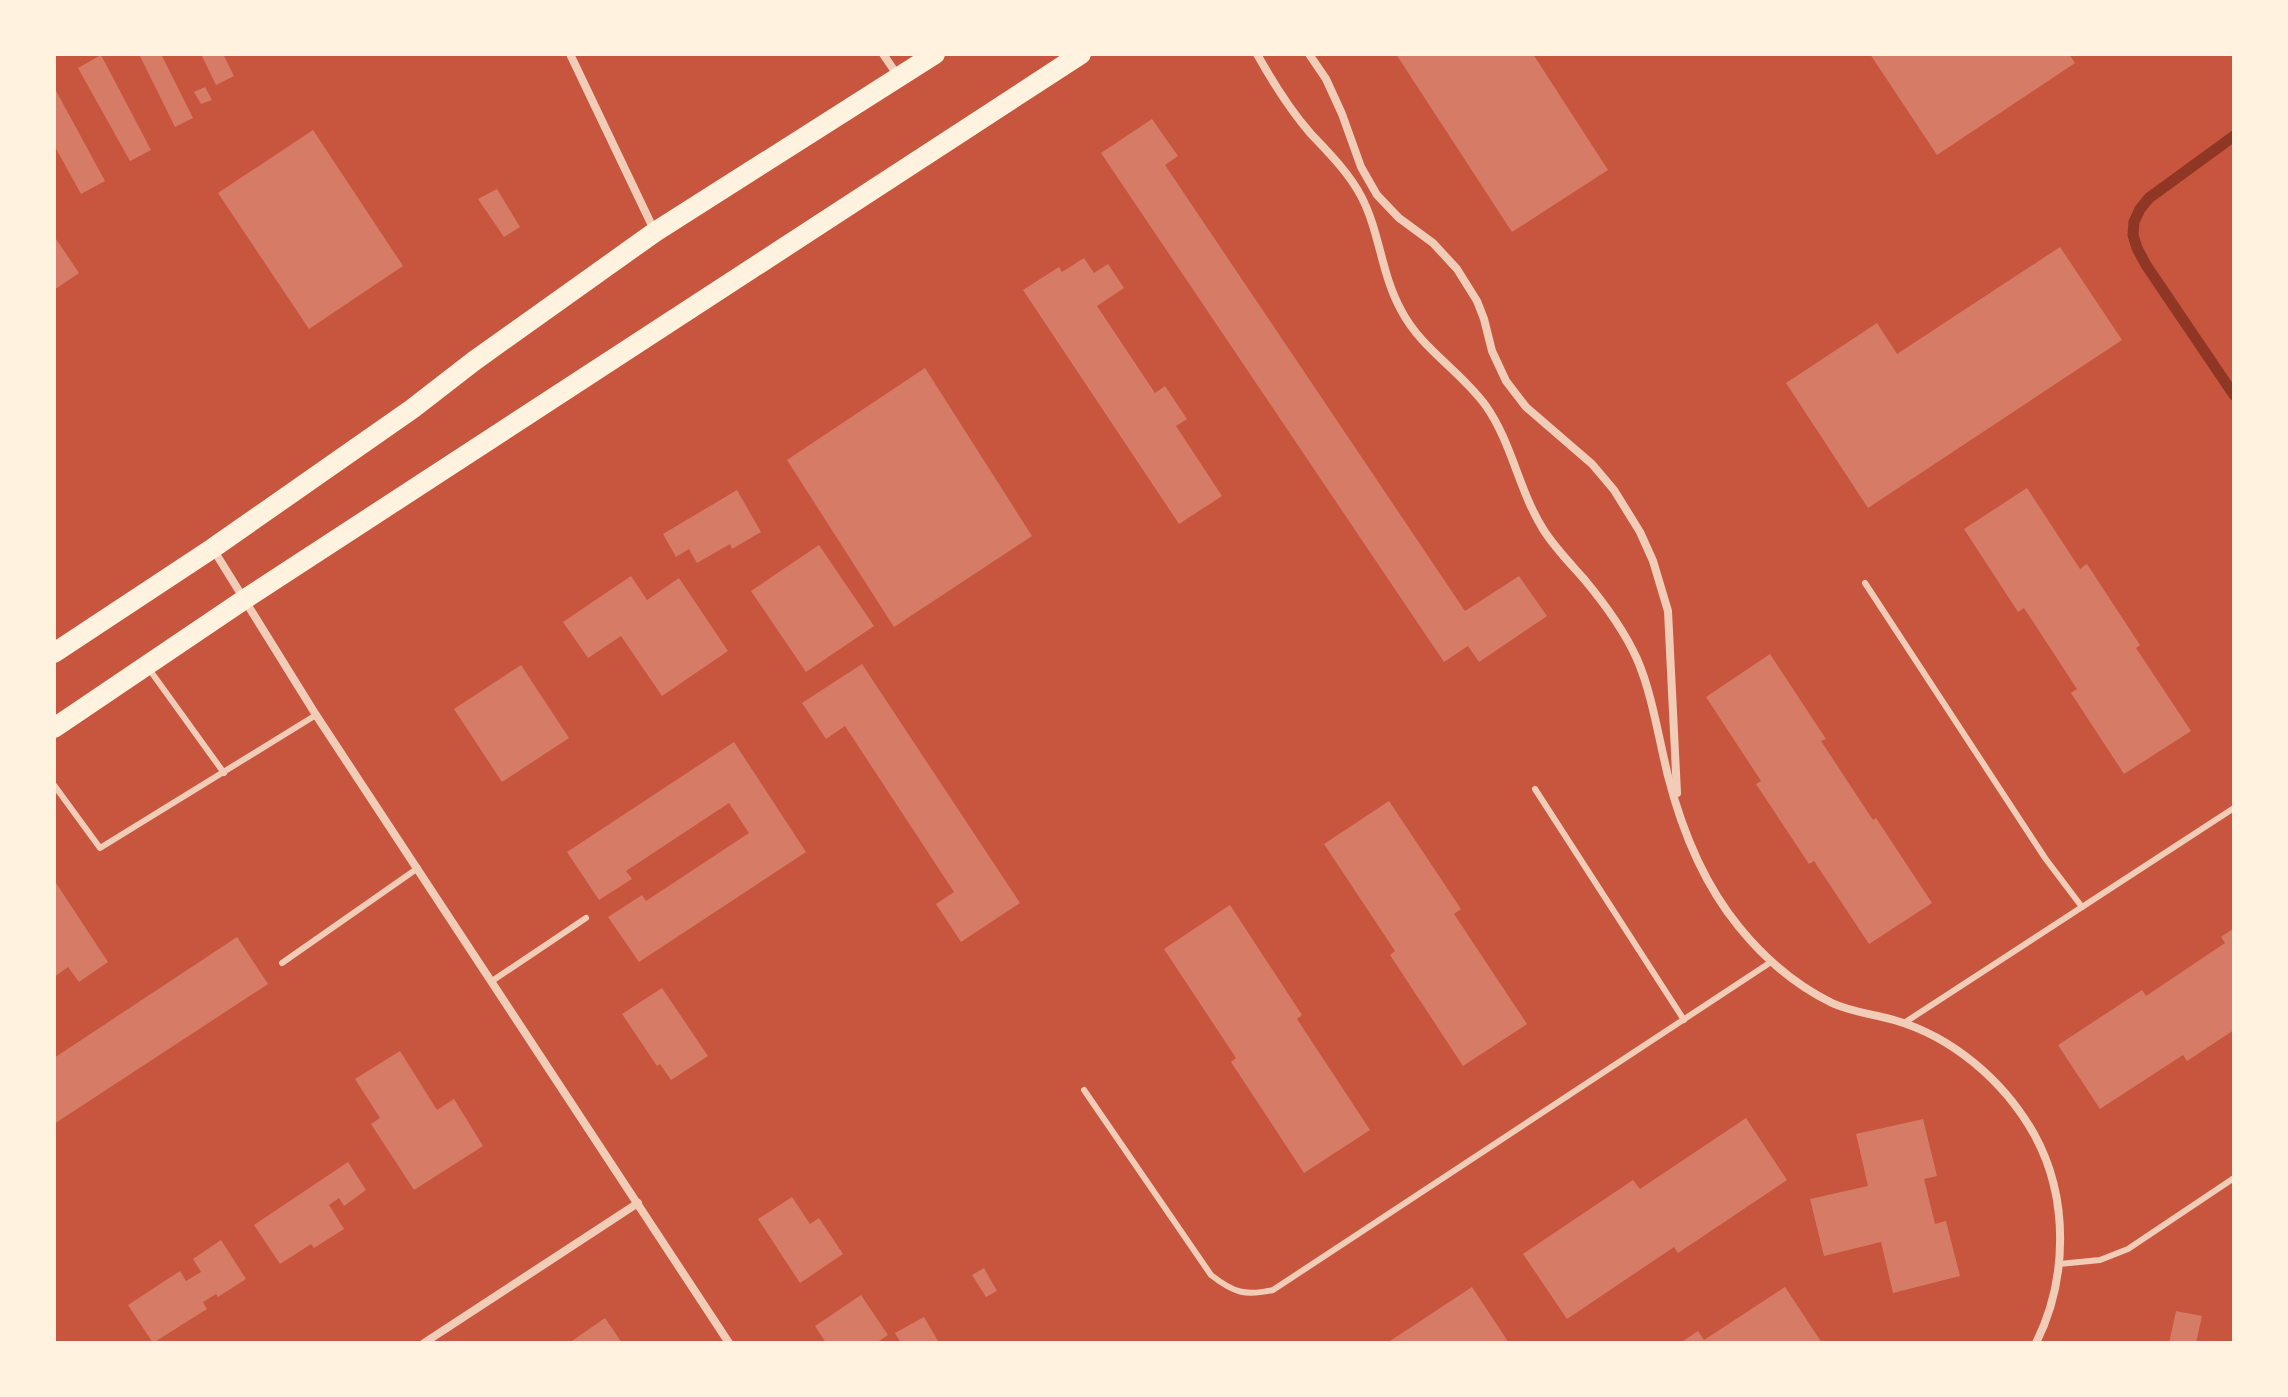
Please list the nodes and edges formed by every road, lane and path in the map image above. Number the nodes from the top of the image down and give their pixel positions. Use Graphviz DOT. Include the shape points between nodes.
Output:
graph roads {
  1 [pos="570,54"];
  2 [pos="883,54"];
  3 [pos="935,54"];
  4 [pos="1081,54"];
  5 [pos="1257,54"];
  6 [pos="1309,54"];
  7 [pos="899,77"];
  8 [pos="655,232"];
  9 [pos="213,548"];
  10 [pos="1865,583"];
  11 [pos="245,599"];
  12 [pos="54,653"];
  13 [pos="147,666"];
  14 [pos="316,715"];
  15 [pos="54,728"];
  16 [pos="224,773"];
  17 [pos="54,785"];
  18 [pos="1535,789"];
  19 [pos="2234,808"];
  20 [pos="1678,813"];
  21 [pos="418,868"];
  22 [pos="2082,907"];
  23 [pos="586,918"];
  24 [pos="1771,962"];
  25 [pos="282,963"];
  26 [pos="492,981"];
  27 [pos="1684,1020"];
  28 [pos="1904,1023"];
  29 [pos="1084,1090"];
  30 [pos="2234,1178"];
  31 [pos="638,1203"];
  32 [pos="2059,1264"];
  33 [pos="424,1343"];
  34 [pos="729,1343"];
  35 [pos="2036,1343"];
  1 -- 8 [label="street"];
  2 -- 7 [label="street"];
  3 -- 7 [label="main road"];
  4 -- 11 [label="main road"];
  5 -- 20 [label="street" via="1361,196 1402,313 1487,407 1543,531 1616,620 1638,661"];
  6 -- 20 [label="street" via="1326,79 1377,195 1457,269 1477,301 1506,381 1526,407 1592,464 1640,532 1668,611"];
  7 -- 8 [label="main road"];
  8 -- 9 [label="main road"];
  9 -- 11 [label="street"];
  9 -- 12 [label="main road"];
  10 -- 22 [label="lane"];
  11 -- 13 [label="main road"];
  11 -- 14 [label="street"];
  13 -- 15 [label="main road"];
  13 -- 16 [label="lane"];
  14 -- 16 [label="lane"];
  14 -- 21 [label="street"];
  16 -- 17 [label="lane" via="100,848"];
  18 -- 27 [label="lane"];
  19 -- 22 [label="lane"];
  20 -- 24 [label="street" via="1700,869 1738,926"];
  21 -- 25 [label="lane"];
  21 -- 26 [label="street"];
  22 -- 28 [label="lane"];
  23 -- 26 [label="lane"];
  24 -- 27 [label="lane"];
  24 -- 28 [label="street" via="1801,987 1837,1006"];
  26 -- 31 [label="street"];
  27 -- 29 [label="lane" via="1273,1290 1251,1294 1229,1289 1211,1275"];
  28 -- 32 [label="street" via="1960,1051 2015,1104 2044,1155 2057,1202"];
  30 -- 32 [label="lane" via="2128,1249 2100,1260"];
  31 -- 33 [label="street"];
  31 -- 34 [label="street"];
  32 -- 35 [label="street"];
}
